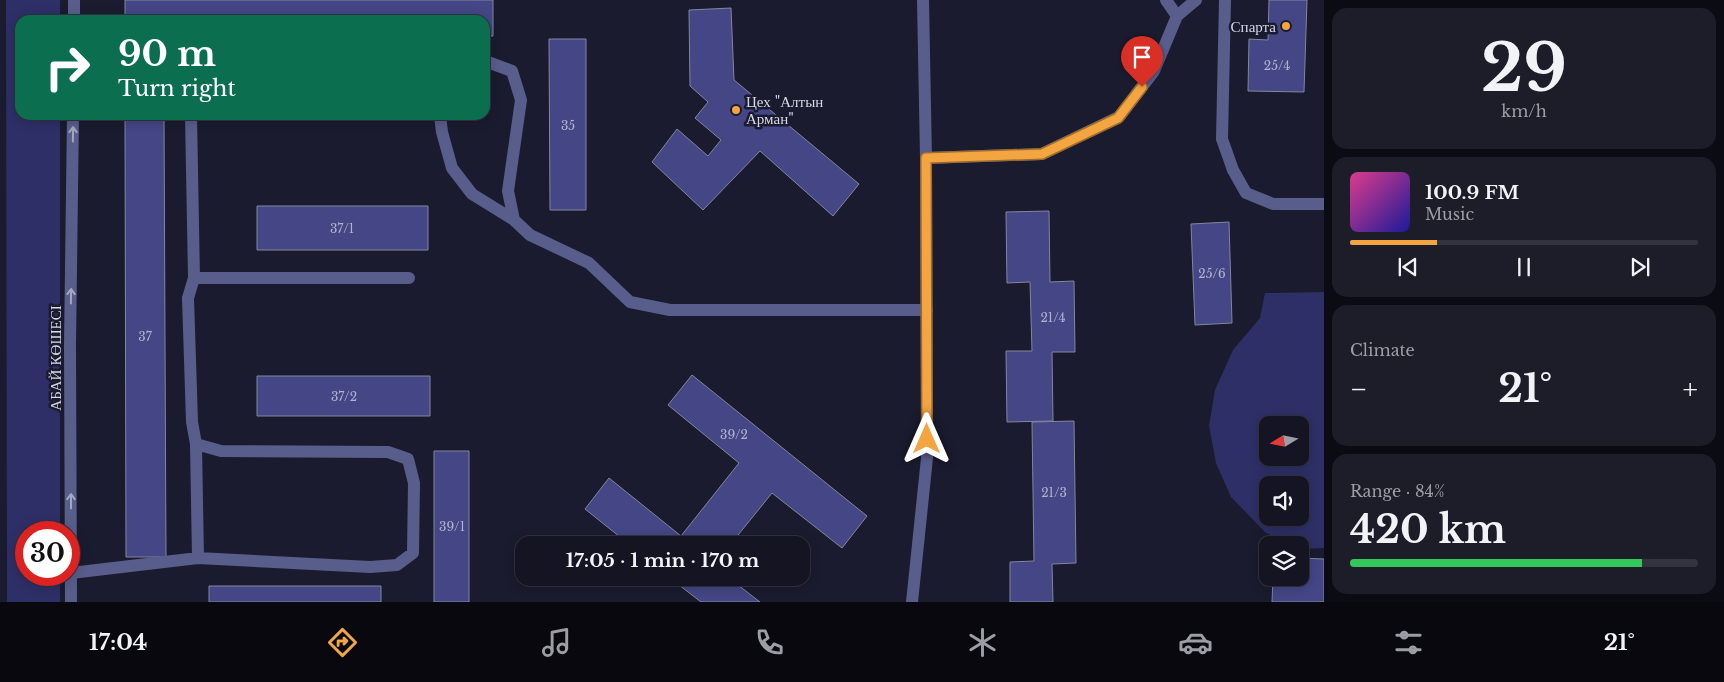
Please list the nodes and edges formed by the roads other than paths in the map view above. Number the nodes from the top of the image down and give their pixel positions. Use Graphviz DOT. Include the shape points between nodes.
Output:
graph roads {
  1 [pos="74,0"];
  2 [pos="923,0"];
  3 [pos="1166,0"];
  4 [pos="1196,0"];
  5 [pos="1226,0"];
  6 [pos="74,15"];
  7 [pos="1177,16"];
  8 [pos="490,63"];
  9 [pos="73,120"];
  10 [pos="191,120"];
  11 [pos="441,120"];
  12 [pos="926,158"];
  13 [pos="1324,204"];
  14 [pos="514,220"];
  15 [pos="194,278"];
  16 [pos="409,278"];
  17 [pos="927,310"];
  18 [pos="196,444"];
  19 [pos="71,521"];
  20 [pos="198,558"];
  21 [pos="80,572"];
  22 [pos="71,586"];
  23 [pos="71,602"];
  24 [pos="912,602"];
  1 -- 6 [label="street"];
  2 -- 12 [label="street"];
  3 -- 7 [label="street"];
  4 -- 7 [label="street"];
  5 -- 13 [label="street" via="1222,139 1233,170 1246,193 1273,204"];
  7 -- 12 [label="street" via="1154,71 1118,118 1042,154"];
  8 -- 14 [label="street" via="512,72 521,100 508,191"];
  19 -- 9 [label="street, АБАЙ КӨШЕСІ, one-way"];
  10 -- 15 [label="street"];
  11 -- 14 [label="street" via="452,168 472,194"];
  12 -- 17 [label="street"];
  14 -- 17 [label="street" via="530,235 589,263 630,302 670,310"];
  15 -- 16 [label="street"];
  15 -- 18 [label="street" via="188,298 192,422"];
  17 -- 24 [label="street" via="928,458"];
  18 -- 20 [label="street"];
  18 -- 20 [label="street" via="221,450 388,452 408,459 414,483 413,553 398,565 370,567"];
  20 -- 21 [label="street"];
  22 -- 23 [label="street, АБАЙ КӨШЕСІ"];
}
